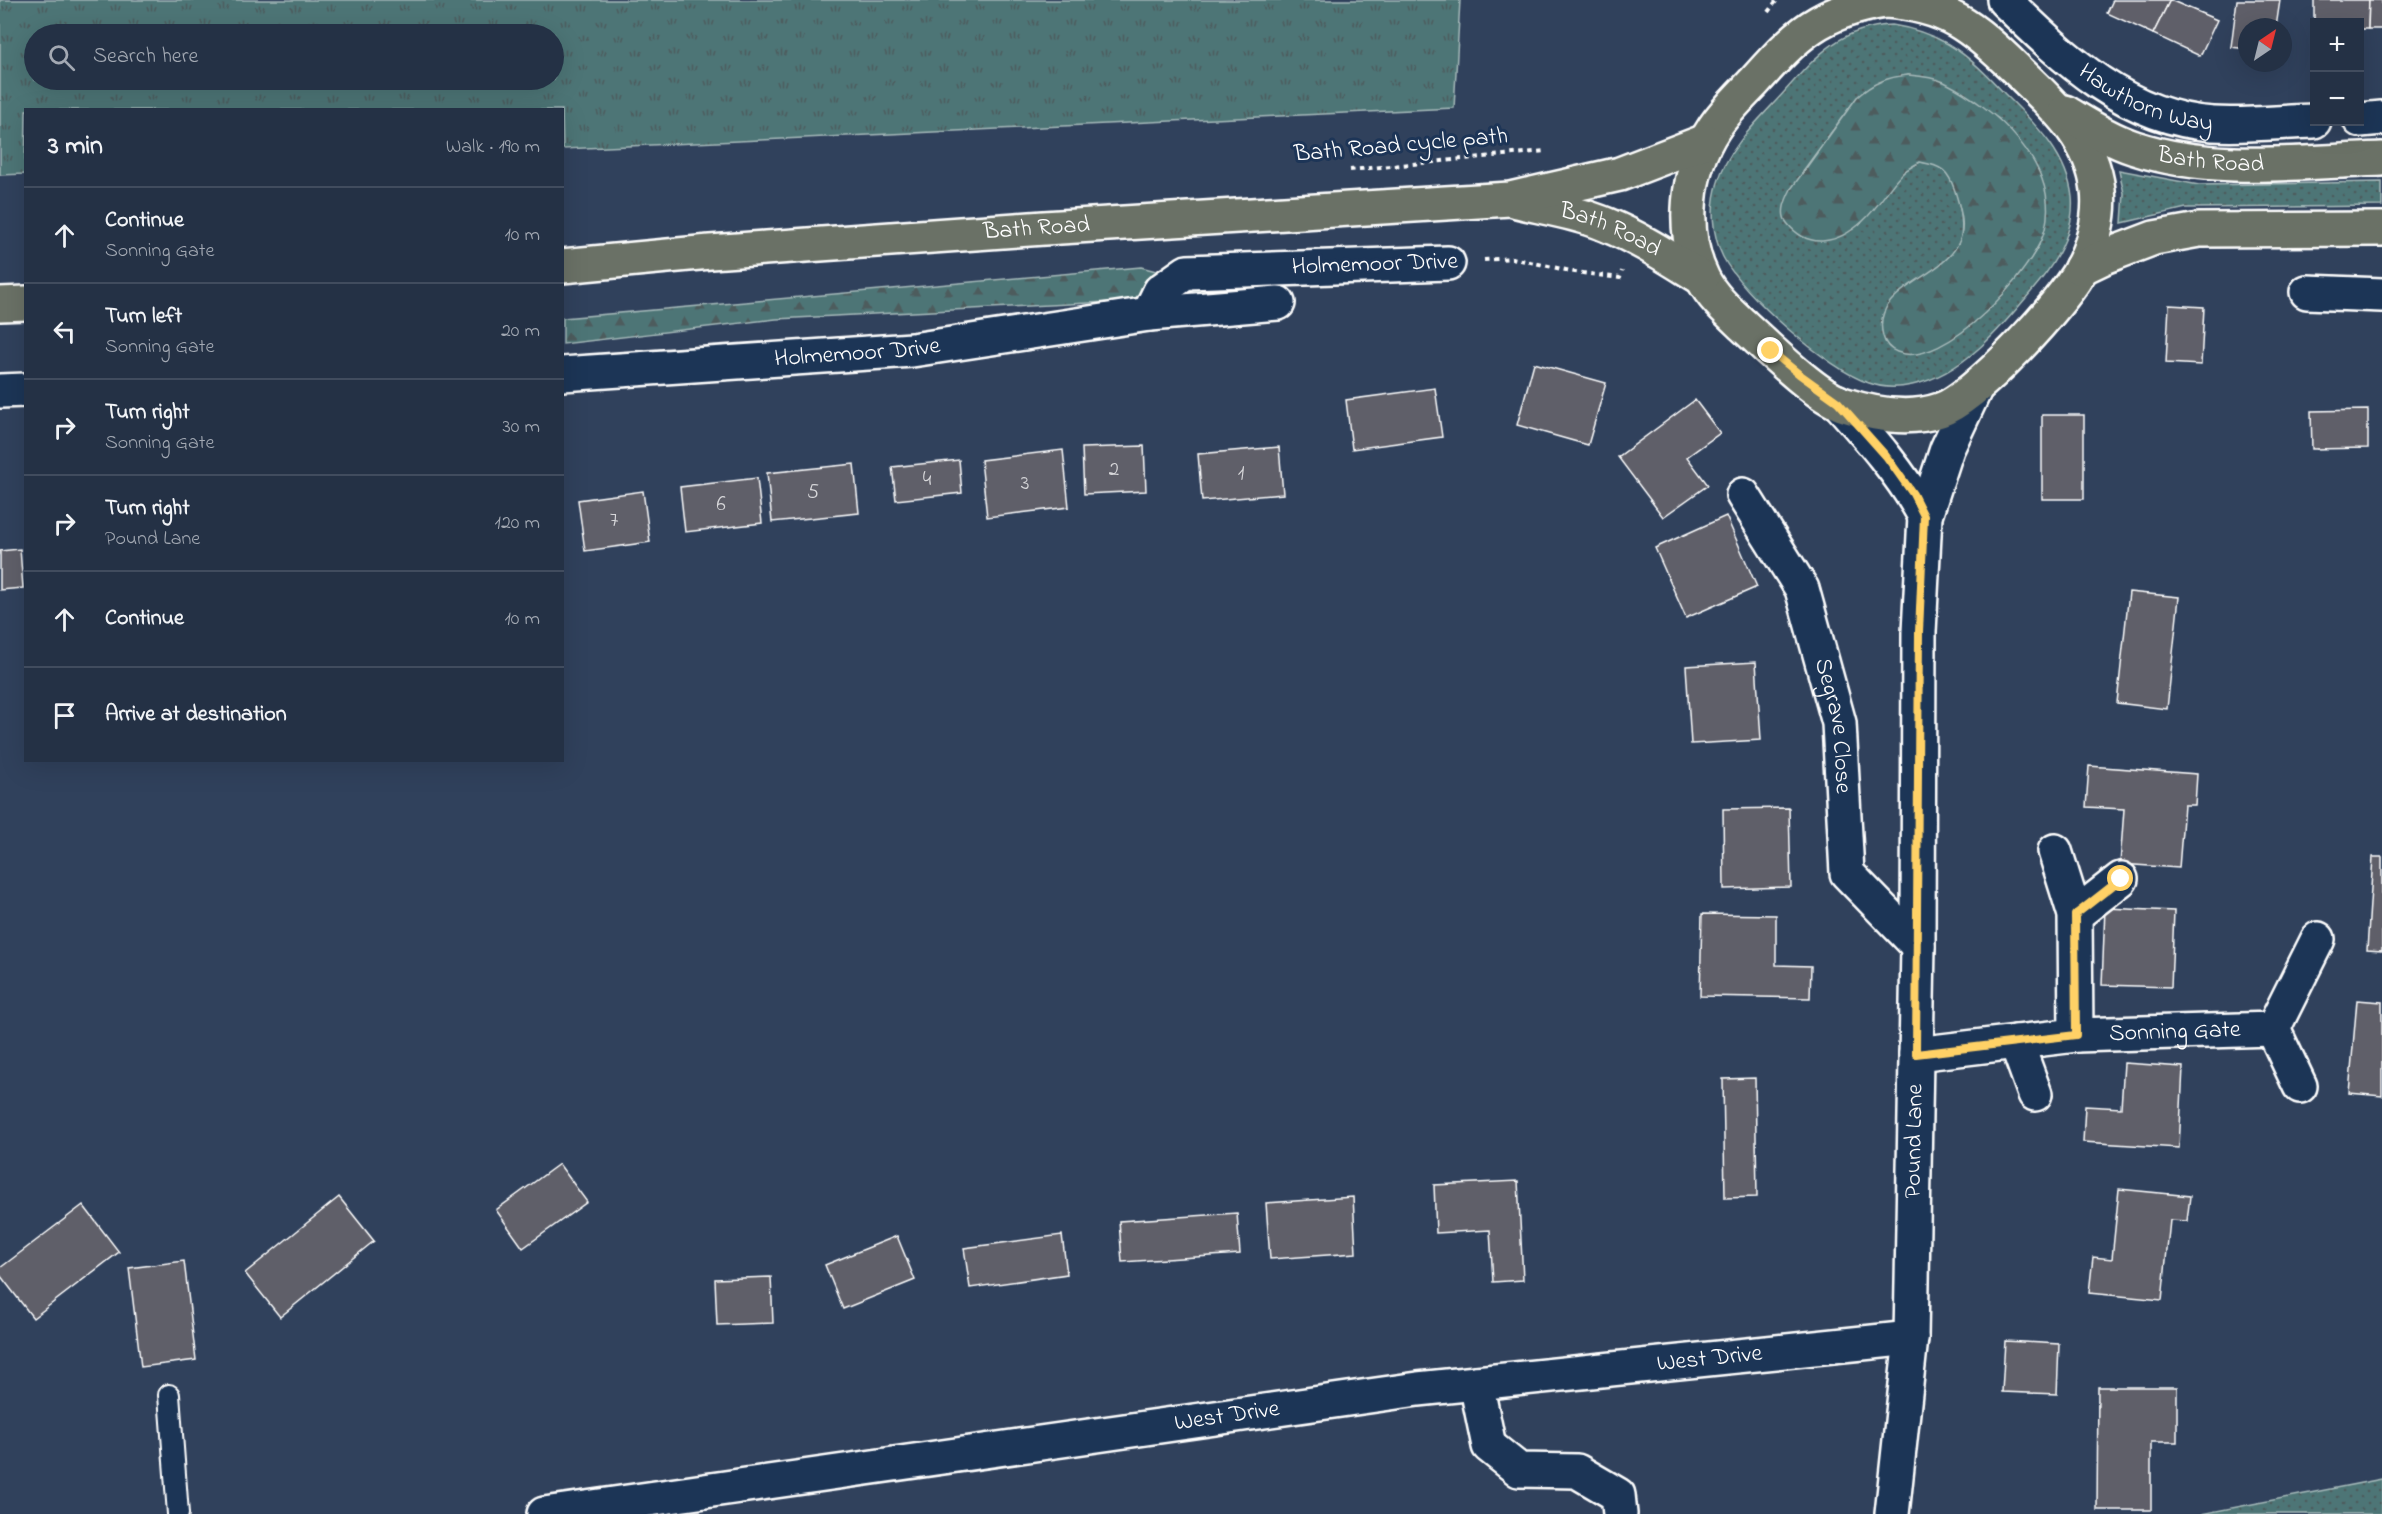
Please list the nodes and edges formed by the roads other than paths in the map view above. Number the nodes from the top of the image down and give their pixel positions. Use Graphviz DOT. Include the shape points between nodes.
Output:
graph roads {
  1 [pos="2004,0"];
  2 [pos="1825,10"];
  3 [pos="1953,10"];
  4 [pos="2051,103"];
  5 [pos="2382,118"];
  6 [pos="2364,120"];
  7 [pos="2310,121"];
  8 [pos="1706,141"];
  9 [pos="2382,159"];
  10 [pos="1510,200"];
  11 [pos="2382,229"];
  12 [pos="1448,263"];
  13 [pos="564,266"];
  14 [pos="2081,268"];
  15 [pos="1702,278"];
  16 [pos="2307,292"];
  17 [pos="2382,295"];
  18 [pos="24,303"];
  19 [pos="1278,303"];
  20 [pos="0,304"];
  21 [pos="1149,314"];
  22 [pos="564,374"];
  23 [pos="1976,387"];
  24 [pos="24,390"];
  25 [pos="0,391"];
  26 [pos="1838,402"];
  27 [pos="1743,495"];
  28 [pos="1924,516"];
  29 [pos="2055,851"];
  30 [pos="2121,879"];
  31 [pos="2075,915"];
  32 [pos="2318,939"];
  33 [pos="1918,946"];
  34 [pos="2273,1029"];
  35 [pos="2076,1035"];
  36 [pos="2016,1042"];
  37 [pos="1916,1054"];
  38 [pos="2300,1086"];
  39 [pos="2035,1094"];
  40 [pos="1911,1338"];
  41 [pos="1476,1383"];
  42 [pos="169,1395"];
  43 [pos="178,1514"];
  44 [pos="544,1514"];
  45 [pos="1620,1514"];
  46 [pos="1892,1514"];
  1 -- 7 [label="street, Hawthorn Way" via="2059,53 2094,80 2138,104 2170,116 2213,124"];
  2 -- 3 [label="main road" via="1885,1"];
  2 -- 8 [label="main road" via="1763,72"];
  3 -- 4 [label="main road"];
  4 -- 9 [label="main road, Bath Road" via="2133,148 2186,160 2214,164"];
  4 -- 14 [label="main road" via="2087,151 2098,190 2095,229"];
  5 -- 6 [label="street"];
  8 -- 10 [label="main road, Bath Road" via="1620,174"];
  8 -- 15 [label="main road" via="1691,190 1689,218 1689,235"];
  10 -- 13 [label="main road, Bath Road" via="1044,228"];
  10 -- 15 [label="main road, Bath Road" via="1605,224 1633,236"];
  11 -- 14 [label="main road" via="2199,230 2154,238"];
  12 -- 21 [label="street, Holmemoor Drive" via="1187,272 1160,291"];
  14 -- 23 [label="main road" via="2045,317"];
  15 -- 26 [label="main road" via="1740,322"];
  16 -- 17 [label="street"];
  18 -- 20 [label="main road"];
  19 -- 21 [label="street, Holmemoor Drive"];
  21 -- 22 [label="street, Holmemoor Drive" via="912,350"];
  23 -- 26 [label="main road" via="1944,409 1926,414 1887,414"];
  23 -- 28 [label="street, Pound Lane" via="1947,448"];
  24 -- 25 [label="street"];
  26 -- 28 [label="street" via="1886,456"];
  27 -- 33 [label="street, Segrave Close" via="1802,589 1839,723 1847,873"];
  28 -- 33 [label="street, Pound Lane" via="1919,632"];
  29 -- 31 [label="street, Sonning Gate"];
  30 -- 31 [label="street"];
  31 -- 35 [label="street, Sonning Gate"];
  32 -- 34 [label="street, Sonning Gate"];
  33 -- 37 [label="street, Pound Lane"];
  34 -- 35 [label="street, Sonning Gate"];
  34 -- 38 [label="street, Sonning Gate"];
  35 -- 36 [label="street, Sonning Gate"];
  36 -- 37 [label="street, Sonning Gate"];
  36 -- 39 [label="street"];
  37 -- 40 [label="street, Pound Lane"];
  40 -- 41 [label="street, West Drive"];
  40 -- 46 [label="street, Pound Lane"];
  41 -- 44 [label="street, West Drive"];
  41 -- 45 [label="street" via="1489,1446 1519,1470 1577,1471 1618,1495"];
  42 -- 43 [label="lane"];
}
